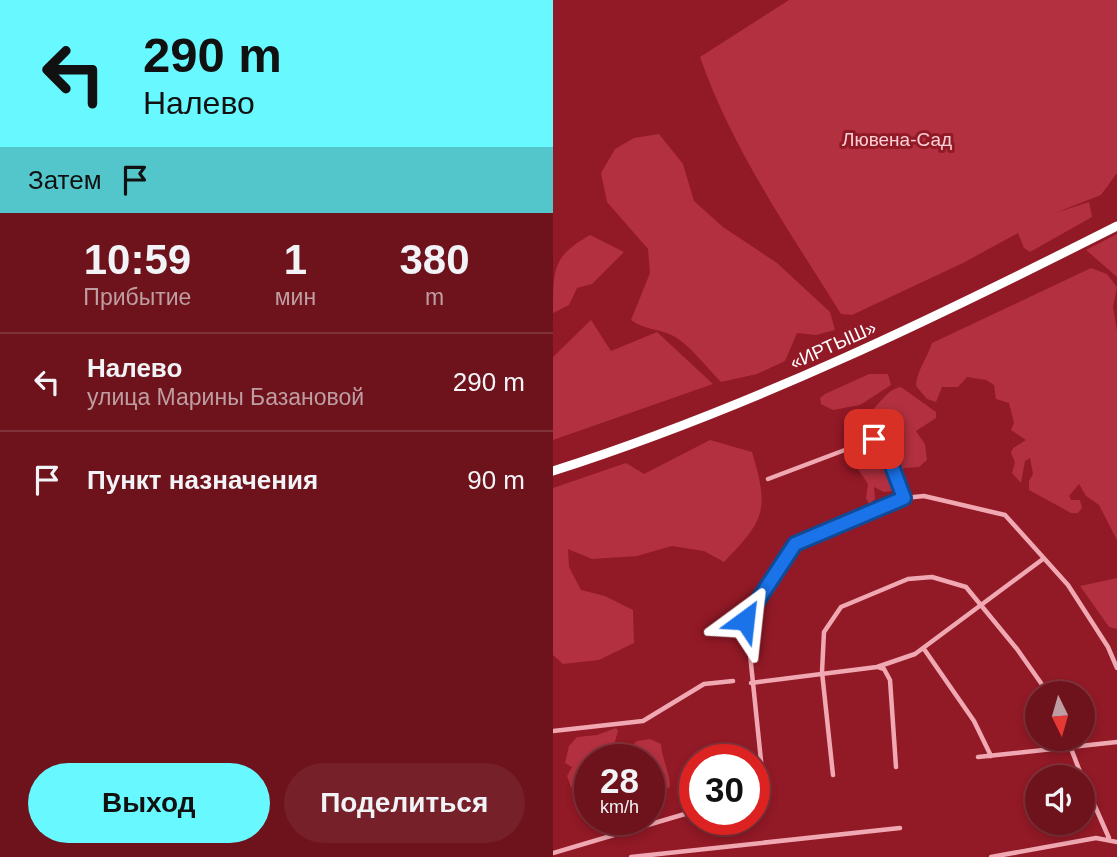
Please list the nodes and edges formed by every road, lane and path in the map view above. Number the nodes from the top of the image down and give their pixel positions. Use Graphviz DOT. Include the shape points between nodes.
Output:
graph roads {
  1 [pos="1117,226"];
  2 [pos="553,471"];
  3 [pos="768,479"];
  4 [pos="904,498"];
  5 [pos="1043,559"];
  6 [pos="982,603"];
  7 [pos="924,649"];
  8 [pos="877,667"];
  9 [pos="1117,668"];
  10 [pos="822,672"];
  11 [pos="733,681"];
  12 [pos="1039,681"];
  13 [pos="751,684"];
  14 [pos="553,731"];
  15 [pos="1117,742"];
  16 [pos="758,744"];
  17 [pos="1095,744"];
  18 [pos="1035,751"];
  19 [pos="991,756"];
  20 [pos="978,757"];
  21 [pos="896,767"];
  22 [pos="833,775"];
  23 [pos="1095,806"];
  24 [pos="679,816"];
  25 [pos="901,828"];
  26 [pos="1109,839"];
  27 [pos="1117,842"];
  28 [pos="553,853"];
  29 [pos="631,857"];
  30 [pos="991,857"];
  1 -- 2 [label="highway, «ИРТЫШ»" via="781,387"];
  3 -- 4 [label="street" via="874,439 884,445"];
  4 -- 5 [label="street" via="924,496 1005,515"];
  4 -- 13 [label="street" via="790,548 746,615"];
  5 -- 6 [label="street"];
  5 -- 9 [label="street" via="1069,585"];
  6 -- 7 [label="street"];
  6 -- 10 [label="street" via="966,587 921,576 841,607 822,639"];
  6 -- 12 [label="street"];
  7 -- 8 [label="street"];
  7 -- 19 [label="street" via="974,721"];
  8 -- 10 [label="street"];
  8 -- 21 [label="street" via="884,669 890,680"];
  10 -- 13 [label="street"];
  10 -- 22 [label="street"];
  11 -- 14 [label="street" via="704,684 643,720"];
  13 -- 16 [label="street"];
  15 -- 17 [label="street"];
  18 -- 19 [label="street"];
  19 -- 20 [label="street"];
  23 -- 26 [label="street"];
  24 -- 28 [label="street"];
  25 -- 29 [label="street"];
  26 -- 27 [label="street"];
  26 -- 30 [label="street" via="1071,841"];
}
